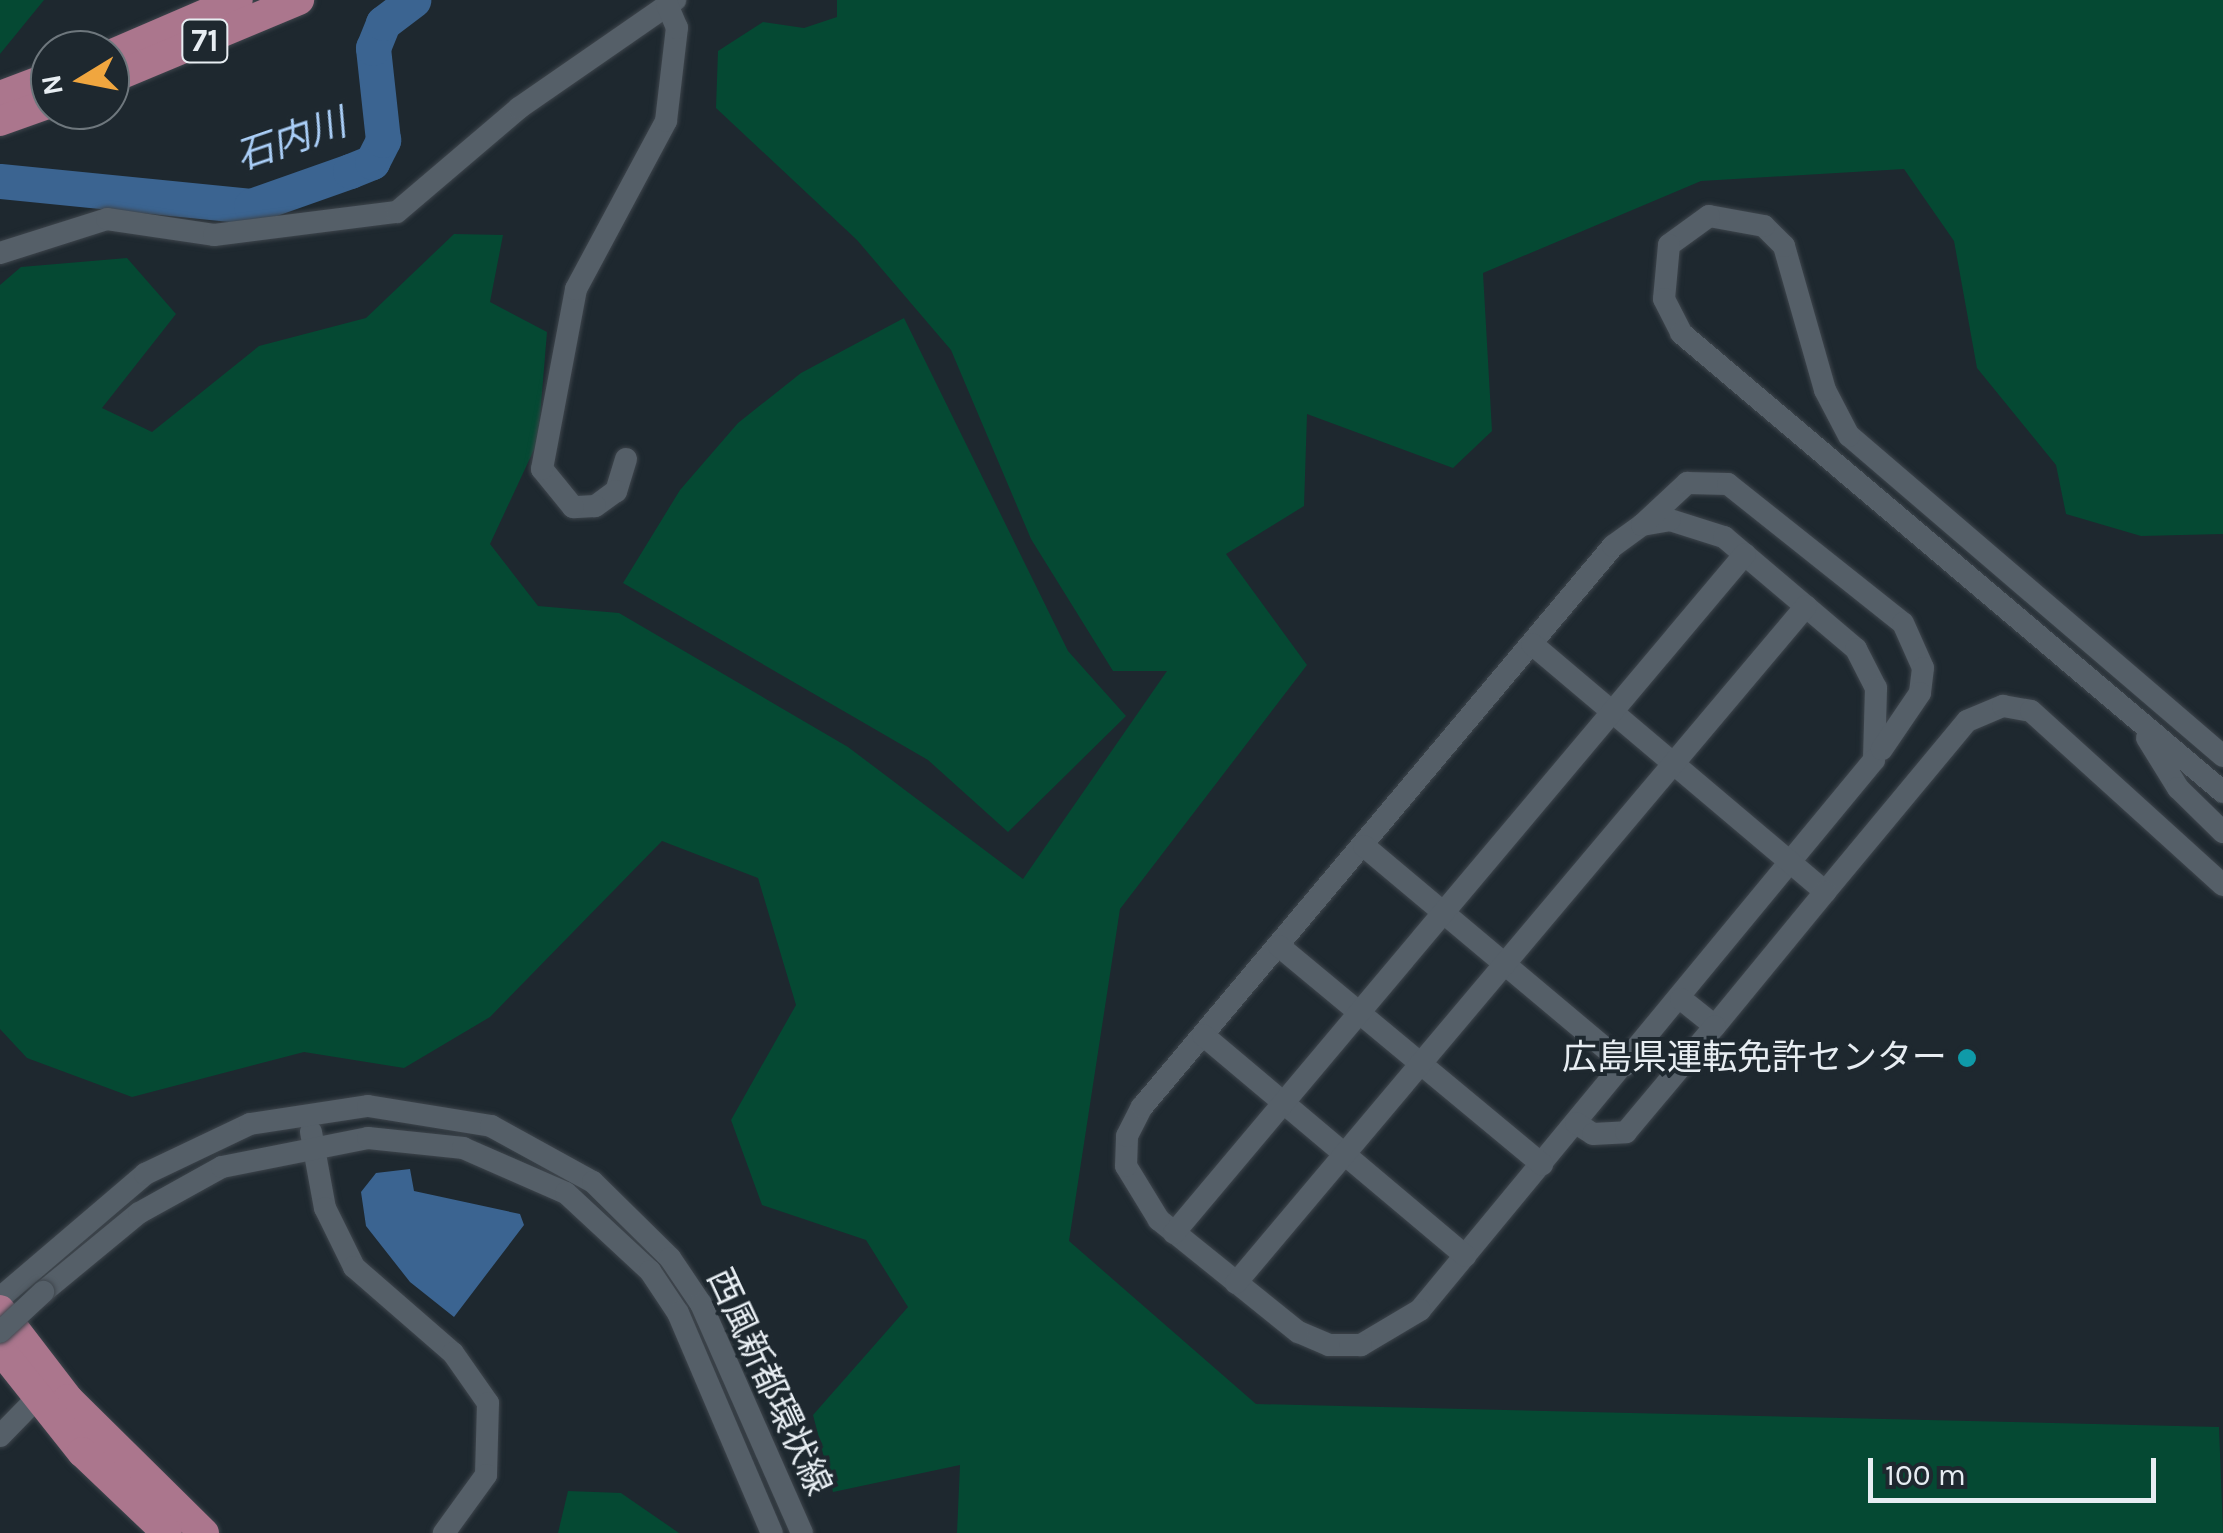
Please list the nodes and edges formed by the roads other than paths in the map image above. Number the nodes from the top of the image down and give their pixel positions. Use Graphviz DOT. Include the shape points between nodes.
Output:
graph roads {
  1 [pos="238,0"];
  2 [pos="299,0"];
  3 [pos="671,3"];
  4 [pos="130,46"];
  5 [pos="130,72"];
  6 [pos="30,85"];
  7 [pos="0,96"];
  8 [pos="30,110"];
  9 [pos="0,121"];
  10 [pos="0,253"];
  11 [pos="626,459"];
  12 [pos="1642,525"];
  13 [pos="1745,554"];
  14 [pos="1806,606"];
  15 [pos="1532,644"];
  16 [pos="1613,712"];
  17 [pos="2136,719"];
  18 [pos="2223,756"];
  19 [pos="1874,760"];
  20 [pos="1674,764"];
  21 [pos="2223,792"];
  22 [pos="2223,832"];
  23 [pos="1364,846"];
  24 [pos="1794,864"];
  25 [pos="2223,885"];
  26 [pos="1824,892"];
  27 [pos="1443,913"];
  28 [pos="1279,946"];
  29 [pos="1506,966"];
  30 [pos="1681,998"];
  31 [pos="1359,1012"];
  32 [pos="1715,1026"];
  33 [pos="1203,1035"];
  34 [pos="1422,1064"];
  35 [pos="1625,1065"];
  36 [pos="1284,1102"];
  37 [pos="308,1114"];
  38 [pos="1576,1123"];
  39 [pos="313,1145"];
  40 [pos="1345,1155"];
  41 [pos="1542,1164"];
  42 [pos="1174,1232"];
  43 [pos="1465,1256"];
  44 [pos="1236,1284"];
  45 [pos="0,1298"];
  46 [pos="0,1310"];
  47 [pos="0,1332"];
  48 [pos="0,1349"];
  49 [pos="38,1397"];
  50 [pos="0,1436"];
  51 [pos="168,1533"];
  52 [pos="204,1533"];
  53 [pos="444,1533"];
  54 [pos="772,1533"];
  55 [pos="802,1533"];
  1 -- 4 [label="main road, 71"];
  2 -- 5 [label="main road, 71"];
  3 -- 10 [label="street" via="518,108 397,212 214,236 107,219"];
  3 -- 11 [label="street" via="677,28 666,121 576,288 542,469 553,493 572,506 595,506 616,491"];
  6 -- 7 [label="main road"];
  8 -- 9 [label="main road"];
  12 -- 13 [label="street" via="1697,523"];
  12 -- 15 [label="street"];
  12 -- 19 [label="street" via="1687,483 1710,479 1750,497 1902,624 1923,668 1920,693"];
  13 -- 14 [label="street"];
  13 -- 16 [label="street"];
  14 -- 19 [label="street" via="1856,649 1876,688"];
  14 -- 20 [label="street"];
  15 -- 16 [label="street"];
  15 -- 23 [label="street"];
  16 -- 20 [label="street"];
  16 -- 27 [label="street"];
  17 -- 18 [label="street" via="1681,333 1660,268 1685,229 1709,216 1764,226 1784,246 1825,390 1850,436"];
  17 -- 21 [label="street"];
  17 -- 22 [label="street" via="2178,788"];
  19 -- 24 [label="street"];
  20 -- 24 [label="street"];
  20 -- 29 [label="street"];
  23 -- 27 [label="street"];
  23 -- 28 [label="street"];
  24 -- 26 [label="street"];
  24 -- 30 [label="street"];
  25 -- 26 [label="street" via="2031,711 2002,706 1966,721"];
  26 -- 32 [label="street"];
  27 -- 29 [label="street"];
  27 -- 31 [label="street"];
  28 -- 31 [label="street"];
  28 -- 33 [label="street"];
  29 -- 34 [label="street"];
  29 -- 35 [label="street"];
  30 -- 32 [label="street"];
  30 -- 35 [label="street"];
  31 -- 34 [label="street"];
  31 -- 36 [label="street"];
  32 -- 38 [label="street" via="1626,1132 1592,1134"];
  33 -- 36 [label="street"];
  33 -- 42 [label="street" via="1127,1136 1137,1195"];
  34 -- 40 [label="street"];
  34 -- 41 [label="street"];
  35 -- 38 [label="street"];
  36 -- 40 [label="street"];
  36 -- 42 [label="street"];
  37 -- 39 [label="street"];
  37 -- 45 [label="street, 西風新都環状線" via="178,1152"];
  37 -- 55 [label="street, 西風新都環状線" via="412,1108 491,1126 593,1182 701,1304"];
  38 -- 41 [label="street"];
  39 -- 47 [label="street, 西風新都環状線, bridge" via="188,1184"];
  39 -- 53 [label="street" via="335,1238 354,1267 453,1354 488,1403 486,1475"];
  39 -- 54 [label="street, 西風新都環状線" via="402,1137 463,1148 534,1175 612,1230 678,1313"];
  40 -- 43 [label="street"];
  40 -- 44 [label="street"];
  41 -- 43 [label="street"];
  42 -- 44 [label="street"];
  43 -- 44 [label="street" via="1420,1310 1361,1346 1298,1332"];
  46 -- 52 [label="main road" via="68,1399"];
  48 -- 49 [label="main road"];
  49 -- 50 [label="street"];
  49 -- 51 [label="main road"];
}
